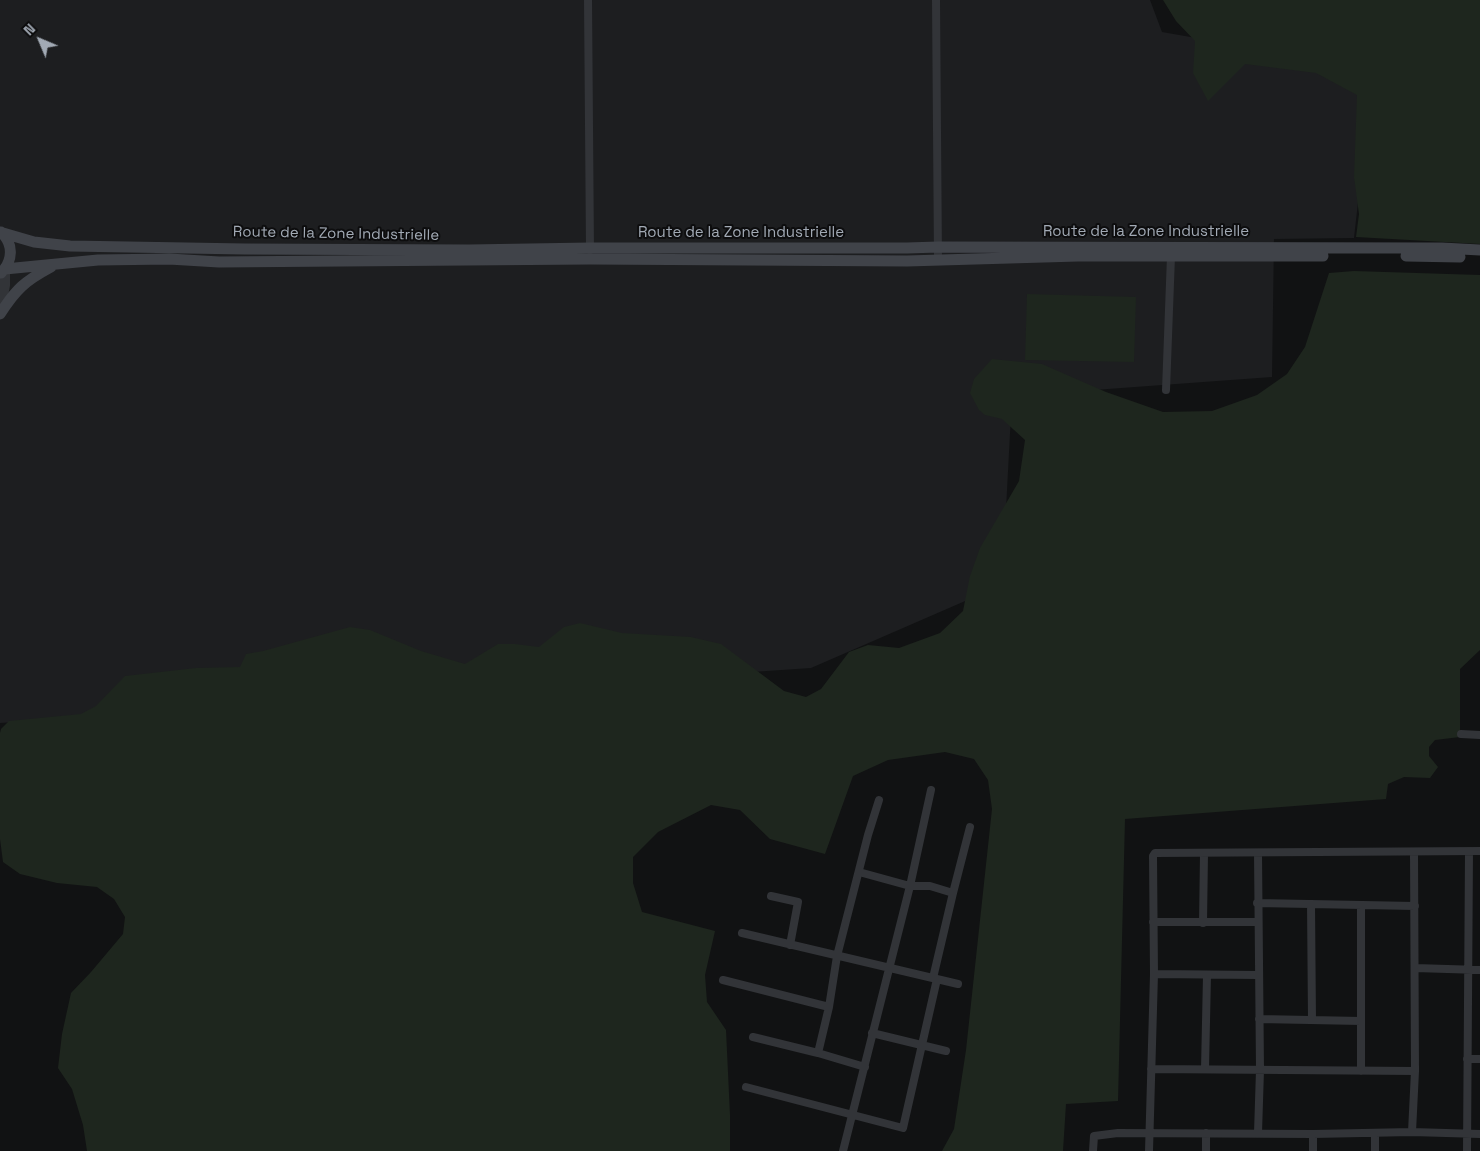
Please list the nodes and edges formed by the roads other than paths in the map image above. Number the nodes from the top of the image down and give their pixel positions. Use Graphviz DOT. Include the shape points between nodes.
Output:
graph roads {
  1 [pos="588,0"];
  2 [pos="936,0"];
  3 [pos="1,232"];
  4 [pos="938,247"];
  5 [pos="1480,250"];
  6 [pos="590,254"];
  7 [pos="1171,256"];
  8 [pos="1480,257"];
  9 [pos="938,260"];
  10 [pos="58,263"];
  11 [pos="3,272"];
  12 [pos="0,313"];
  13 [pos="1166,390"];
  14 [pos="1461,734"];
  15 [pos="1480,735"];
  16 [pos="931,790"];
  17 [pos="880,800"];
  18 [pos="970,827"];
  19 [pos="1480,851"];
  20 [pos="1414,852"];
  21 [pos="1469,852"];
  22 [pos="1258,853"];
  23 [pos="1204,854"];
  24 [pos="859,872"];
  25 [pos="910,886"];
  26 [pos="952,893"];
  27 [pos="771,896"];
  28 [pos="1258,903"];
  29 [pos="1311,904"];
  30 [pos="1361,905"];
  31 [pos="1414,906"];
  32 [pos="1153,922"];
  33 [pos="1258,922"];
  34 [pos="1203,923"];
  35 [pos="742,933"];
  36 [pos="790,944"];
  37 [pos="838,956"];
  38 [pos="889,968"];
  39 [pos="1415,968"];
  40 [pos="1468,969"];
  41 [pos="1480,970"];
  42 [pos="1154,974"];
  43 [pos="1208,975"];
  44 [pos="1258,976"];
  45 [pos="935,979"];
  46 [pos="722,980"];
  47 [pos="958,984"];
  48 [pos="829,1007"];
  49 [pos="1259,1019"];
  50 [pos="1312,1020"];
  51 [pos="1361,1022"];
  52 [pos="872,1033"];
  53 [pos="752,1037"];
  54 [pos="922,1044"];
  55 [pos="946,1051"];
  56 [pos="818,1053"];
  57 [pos="1480,1059"];
  58 [pos="1467,1060"];
  59 [pos="864,1067"];
  60 [pos="1151,1069"];
  61 [pos="1205,1069"];
  62 [pos="1260,1070"];
  63 [pos="1361,1071"];
  64 [pos="1416,1071"];
  65 [pos="746,1087"];
  66 [pos="852,1114"];
  67 [pos="1412,1132"];
  68 [pos="1206,1133"];
  69 [pos="1375,1133"];
  70 [pos="1149,1134"];
  71 [pos="1258,1134"];
  72 [pos="1313,1134"];
  73 [pos="1467,1134"];
  74 [pos="1480,1134"];
  75 [pos="843,1151"];
  76 [pos="1093,1151"];
  77 [pos="1149,1151"];
  78 [pos="1206,1151"];
  79 [pos="1313,1151"];
  80 [pos="1375,1151"];
  81 [pos="1467,1151"];
  1 -- 6 [label="street"];
  2 -- 4 [label="street"];
  3 -- 6 [label="main road, Route de la Zone Industrielle" via="34,242 70,246"];
  3 -- 11 [label="main road" via="11,251"];
  4 -- 5 [label="main road, Route de la Zone Industrielle"];
  4 -- 6 [label="main road, Route de la Zone Industrielle"];
  4 -- 9 [label="street"];
  6 -- 9 [label="main road, Route de la Zone Industrielle"];
  6 -- 10 [label="main road, Route de la Zone Industrielle"];
  7 -- 8 [label="main road, Route de la Zone Industrielle"];
  7 -- 9 [label="main road, Route de la Zone Industrielle"];
  7 -- 13 [label="street"];
  10 -- 11 [label="main road, Route de la Zone Industrielle"];
  10 -- 12 [label="main road" via="28,279"];
  11 -- 12 [label="street" via="5,285"];
  14 -- 15 [label="street"];
  16 -- 25 [label="street"];
  17 -- 24 [label="street"];
  18 -- 26 [label="street"];
  19 -- 21 [label="street"];
  20 -- 21 [label="street"];
  20 -- 22 [label="street"];
  20 -- 31 [label="street"];
  21 -- 40 [label="street"];
  22 -- 23 [label="street"];
  22 -- 28 [label="street"];
  23 -- 32 [label="street" via="1155,853"];
  23 -- 34 [label="street"];
  24 -- 25 [label="street"];
  24 -- 37 [label="street"];
  25 -- 26 [label="street" via="930,886"];
  25 -- 38 [label="street"];
  26 -- 45 [label="street"];
  27 -- 36 [label="street" via="798,902"];
  28 -- 29 [label="street"];
  28 -- 33 [label="street"];
  29 -- 30 [label="street"];
  29 -- 50 [label="street"];
  30 -- 31 [label="street"];
  30 -- 51 [label="street"];
  31 -- 39 [label="street"];
  32 -- 34 [label="street"];
  32 -- 42 [label="street"];
  33 -- 34 [label="street"];
  33 -- 44 [label="street"];
  35 -- 36 [label="street"];
  36 -- 37 [label="street"];
  37 -- 38 [label="street"];
  37 -- 48 [label="street"];
  38 -- 45 [label="street"];
  38 -- 52 [label="street"];
  39 -- 40 [label="street"];
  39 -- 64 [label="street"];
  40 -- 41 [label="street"];
  40 -- 58 [label="street"];
  42 -- 43 [label="street"];
  42 -- 60 [label="street"];
  43 -- 44 [label="street"];
  43 -- 61 [label="street"];
  44 -- 49 [label="street"];
  45 -- 47 [label="street"];
  45 -- 54 [label="street"];
  46 -- 48 [label="street"];
  48 -- 56 [label="street"];
  49 -- 50 [label="street"];
  49 -- 62 [label="street"];
  50 -- 51 [label="street"];
  51 -- 63 [label="street"];
  52 -- 54 [label="street"];
  52 -- 59 [label="street"];
  53 -- 56 [label="street"];
  54 -- 55 [label="street"];
  54 -- 66 [label="street" via="903,1128"];
  56 -- 59 [label="street"];
  57 -- 58 [label="street"];
  58 -- 73 [label="street"];
  59 -- 66 [label="street"];
  60 -- 61 [label="street"];
  60 -- 70 [label="street"];
  61 -- 62 [label="street"];
  62 -- 63 [label="street"];
  62 -- 71 [label="street"];
  63 -- 64 [label="street"];
  64 -- 67 [label="street"];
  65 -- 66 [label="street"];
  66 -- 75 [label="street"];
  67 -- 69 [label="street"];
  67 -- 73 [label="street"];
  68 -- 70 [label="street"];
  68 -- 71 [label="street"];
  68 -- 78 [label="street"];
  69 -- 72 [label="street"];
  69 -- 80 [label="street"];
  70 -- 76 [label="street" via="1096,1135 1093,1137"];
  70 -- 77 [label="street"];
  71 -- 72 [label="street"];
  72 -- 79 [label="street"];
  73 -- 74 [label="street"];
  73 -- 81 [label="street"];
}
